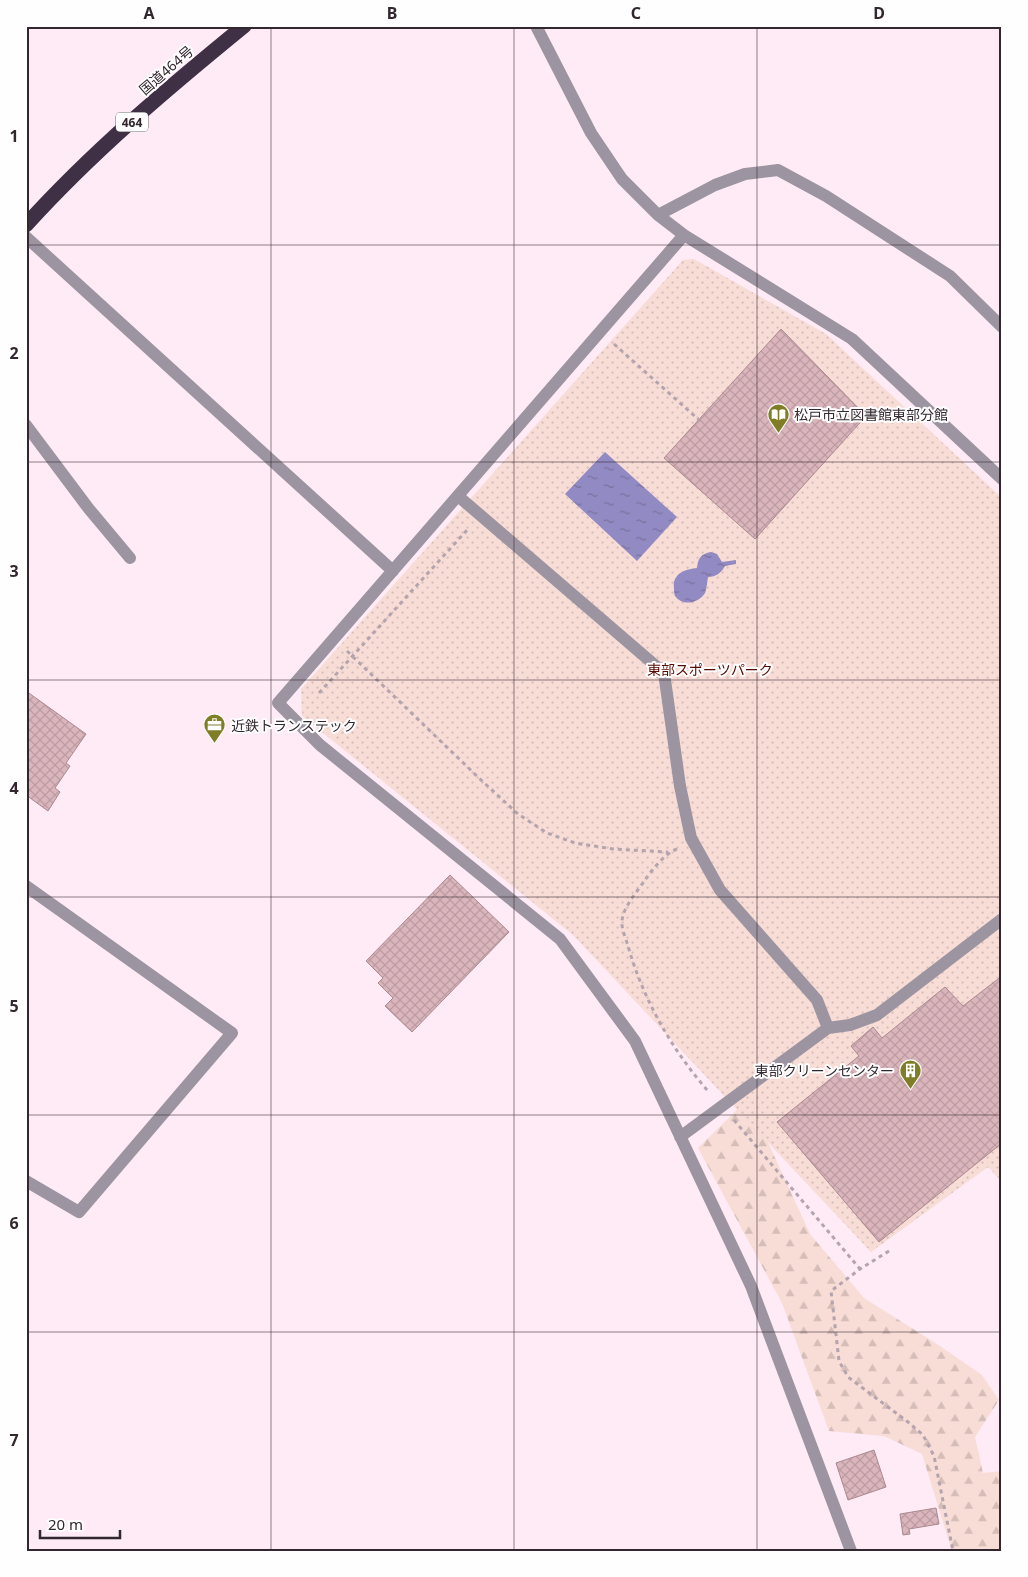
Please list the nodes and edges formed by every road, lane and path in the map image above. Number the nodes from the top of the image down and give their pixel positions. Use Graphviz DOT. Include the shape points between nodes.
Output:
graph roads {
  1 [pos="244,26"];
  2 [pos="536,26"];
  3 [pos="658,215"];
  4 [pos="26,225"];
  5 [pos="684,236"];
  6 [pos="26,237"];
  7 [pos="1002,327"];
  8 [pos="600,332"];
  9 [pos="699,420"];
  10 [pos="26,425"];
  11 [pos="1002,479"];
  12 [pos="458,496"];
  13 [pos="480,516"];
  14 [pos="130,558"];
  15 [pos="393,571"];
  16 [pos="334,639"];
  17 [pos="352,656"];
  18 [pos="319,693"];
  19 [pos="694,843"];
  20 [pos="669,852"];
  21 [pos="26,886"];
  22 [pos="1002,919"];
  23 [pos="828,1028"];
  24 [pos="722,1106"];
  25 [pos="680,1138"];
  26 [pos="26,1181"];
  27 [pos="888,1251"];
  28 [pos="860,1269"];
  29 [pos="851,1551"];
  30 [pos="953,1551"];
  1 -- 4 [label="highway, 国道464号 / 464" via="101,150"];
  2 -- 3 [label="street" via="591,133 622,179"];
  3 -- 5 [label="street"];
  3 -- 7 [label="street" via="715,185 745,174 778,170 826,196 950,276"];
  5 -- 8 [label="street"];
  5 -- 11 [label="street" via="852,339"];
  6 -- 15 [label="street"];
  8 -- 9 [label="path"];
  8 -- 12 [label="street"];
  10 -- 14 [label="street"];
  12 -- 13 [label="street"];
  12 -- 15 [label="street"];
  13 -- 17 [label="path"];
  13 -- 19 [label="street" via="664,673 680,786"];
  15 -- 16 [label="street"];
  16 -- 17 [label="path"];
  16 -- 25 [label="street" via="278,703 320,745 560,939 635,1041"];
  17 -- 18 [label="path"];
  17 -- 20 [label="path" via="518,814 547,833 575,843 613,849"];
  19 -- 20 [label="path"];
  19 -- 23 [label="street" via="720,890 817,1000"];
  20 -- 24 [label="path" via="627,905 621,923 634,968 657,1018 689,1070"];
  21 -- 26 [label="street" via="232,1033 79,1212"];
  22 -- 23 [label="street" via="877,1015 850,1025"];
  23 -- 24 [label="street"];
  24 -- 25 [label="street"];
  24 -- 28 [label="path"];
  25 -- 29 [label="street" via="752,1286"];
  27 -- 28 [label="path"];
  28 -- 30 [label="path" via="831,1291 839,1361 848,1377 924,1435 934,1456"];
}
